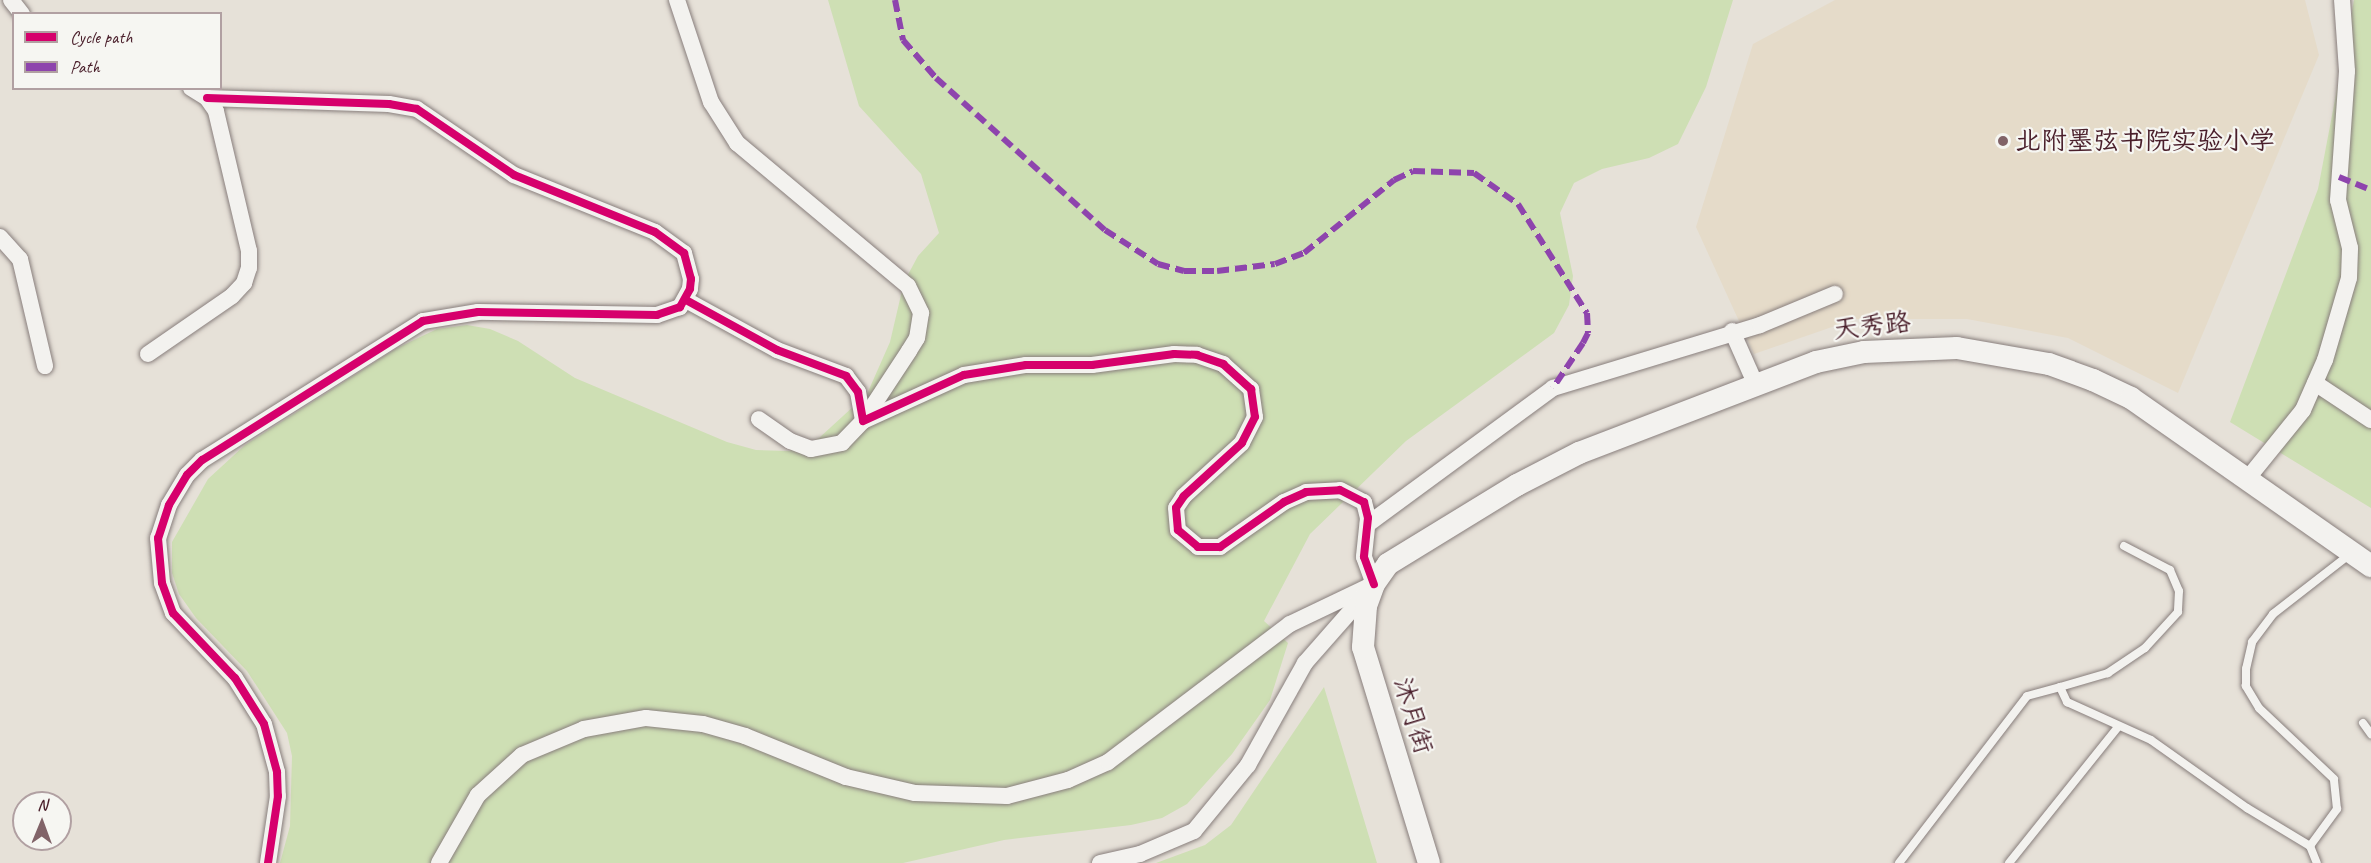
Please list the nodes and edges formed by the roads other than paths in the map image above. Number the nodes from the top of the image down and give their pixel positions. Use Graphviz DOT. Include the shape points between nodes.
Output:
graph roads {
  1 [pos="10,0"];
  2 [pos="676,0"];
  3 [pos="2342,0"];
  4 [pos="20,12"];
  5 [pos="0,14"];
  6 [pos="194,90"];
  7 [pos="207,98"];
  8 [pos="0,237"];
  9 [pos="1835,294"];
  10 [pos="686,300"];
  11 [pos="1732,331"];
  12 [pos="148,354"];
  13 [pos="45,366"];
  14 [pos="1755,383"];
  15 [pos="2315,383"];
  16 [pos="759,419"];
  17 [pos="2371,420"];
  18 [pos="863,421"];
  19 [pos="2248,478"];
  20 [pos="1368,524"];
  21 [pos="2124,546"];
  22 [pos="2350,554"];
  23 [pos="2371,566"];
  24 [pos="1374,584"];
  25 [pos="2060,687"];
  26 [pos="2363,723"];
  27 [pos="2118,727"];
  28 [pos="2371,734"];
  29 [pos="2310,846"];
  30 [pos="268,863"];
  31 [pos="439,863"];
  32 [pos="1100,863"];
  33 [pos="1429,863"];
  34 [pos="1899,863"];
  35 [pos="2009,863"];
  36 [pos="2317,863"];
  1 -- 4 [label="street"];
  1 -- 5 [label="street"];
  2 -- 18 [label="street" via="711,102 737,142 916,298 921,313 916,338"];
  3 -- 15 [label="street" via="2347,71 2338,200 2351,269"];
  6 -- 7 [label="street"];
  7 -- 10 [label="street" via="389,104 417,110 514,175 549,192 605,210 673,244 684,253 689,266 690,290"];
  7 -- 12 [label="street" via="216,111 222,134 249,251 249,268 244,283 232,296"];
  8 -- 13 [label="street" via="20,259"];
  9 -- 11 [label="street" via="1760,325"];
  10 -- 18 [label="street" via="777,350 846,376 858,392"];
  10 -- 30 [label="street" via="680,307 657,315 477,312 423,321 202,460 187,475 169,506 158,538 162,583 173,613 235,678 264,724 276,764 279,796"];
  11 -- 14 [label="street"];
  11 -- 20 [label="street" via="1552,388"];
  14 -- 19 [label="main road, 天秀路" via="1816,362 1864,352 1957,348 2000,354 2049,364 2132,398"];
  14 -- 24 [label="main road, 天秀路" via="1579,453 1517,485 1388,564"];
  15 -- 17 [label="street"];
  15 -- 19 [label="street" via="2303,410"];
  16 -- 18 [label="street" via="790,441 811,449 842,443"];
  18 -- 20 [label="street" via="964,375 1026,365 1092,365 1197,354 1223,364 1251,389 1255,417 1242,443 1176,508 1178,530 1188,542 1208,549 1220,547 1284,502 1325,489 1355,495 1364,502"];
  19 -- 22 [label="main road, 天秀路"];
  20 -- 24 [label="street" via="1364,557"];
  21 -- 25 [label="lane" via="2169,570 2179,591 2178,612 2145,648 2108,673"];
  22 -- 23 [label="main road, 天秀路"];
  22 -- 29 [label="lane" via="2273,614 2252,642 2246,669 2246,686 2259,708 2334,779 2337,809"];
  24 -- 31 [label="street" via="1290,624 1108,762 1068,780 1006,796 915,793 846,777 735,733 691,722 646,718 584,729 522,755 478,795"];
  24 -- 32 [label="street" via="1305,663 1248,765 1194,831 1140,854"];
  24 -- 33 [label="main road, 沐月街" via="1366,606 1363,647"];
  25 -- 27 [label="lane" via="2067,702"];
  25 -- 34 [label="lane" via="2027,696"];
  26 -- 28 [label="lane"];
  27 -- 29 [label="lane" via="2151,740 2247,808"];
  27 -- 35 [label="lane"];
  29 -- 36 [label="lane"];
}
